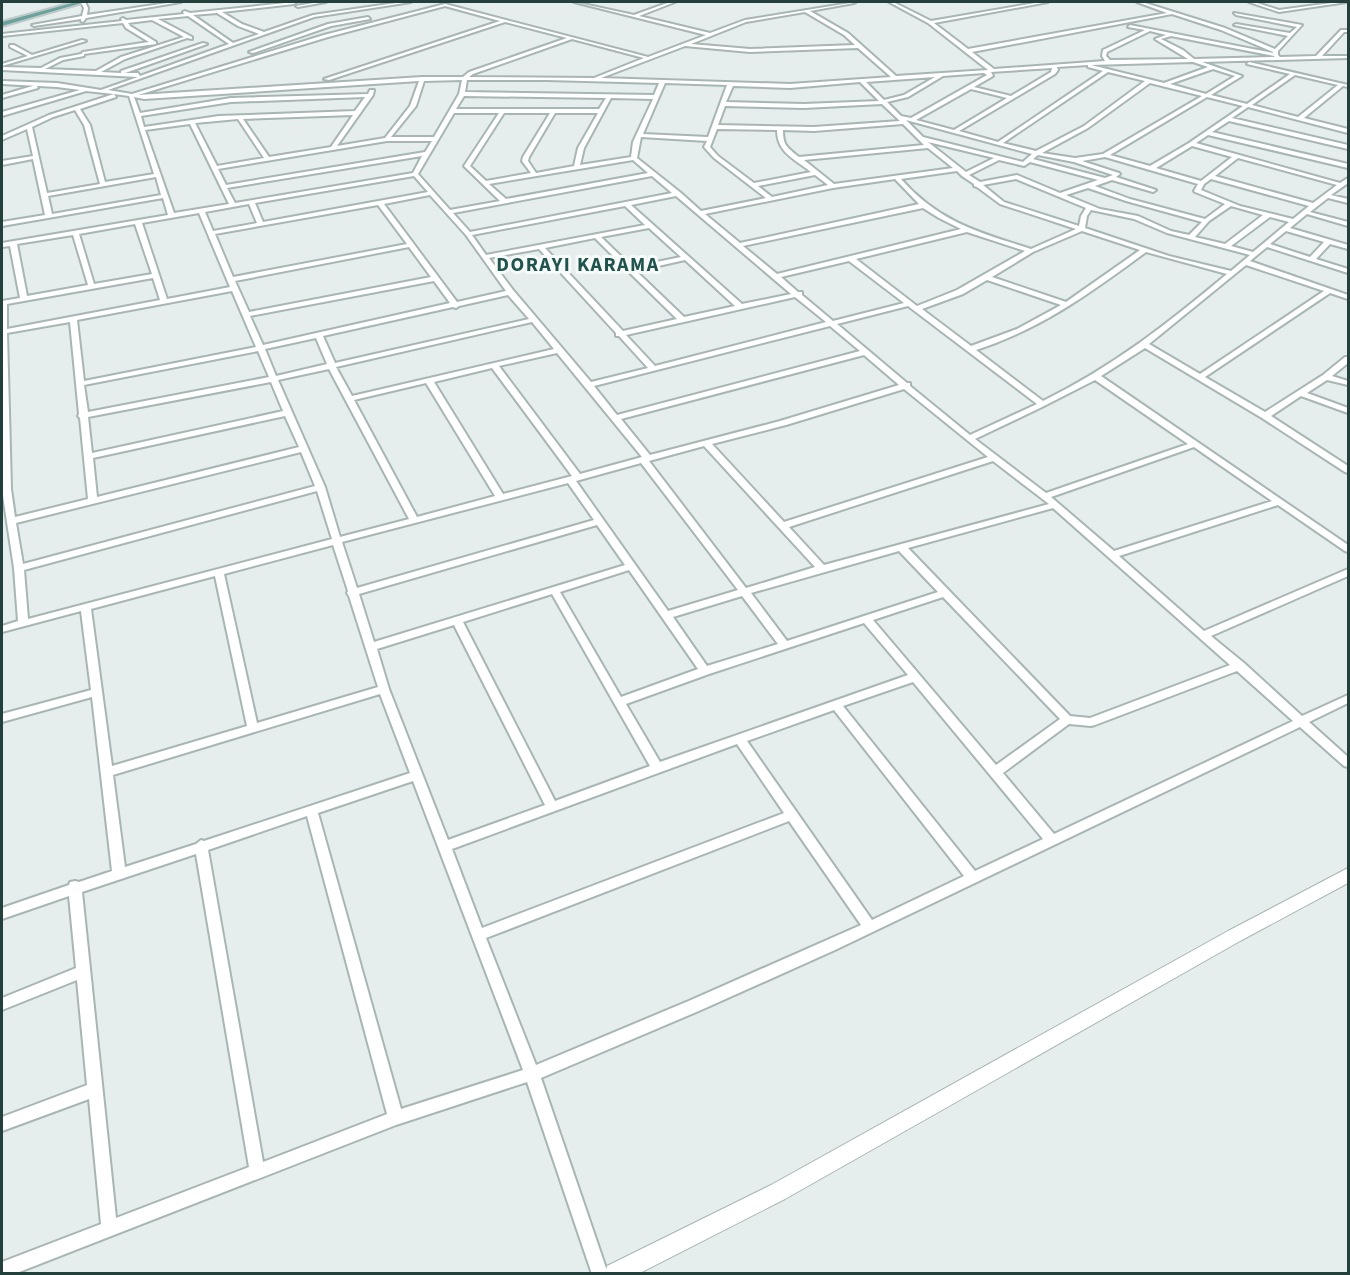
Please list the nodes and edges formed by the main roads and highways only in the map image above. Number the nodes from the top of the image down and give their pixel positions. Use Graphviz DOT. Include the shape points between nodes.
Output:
graph roads {
  1 [pos="68,2"];
  2 [pos="82,2"];
  3 [pos="2,22"];
  1 -- 3 [label="main road"];
  2 -- 3 [label="main road"];
}
